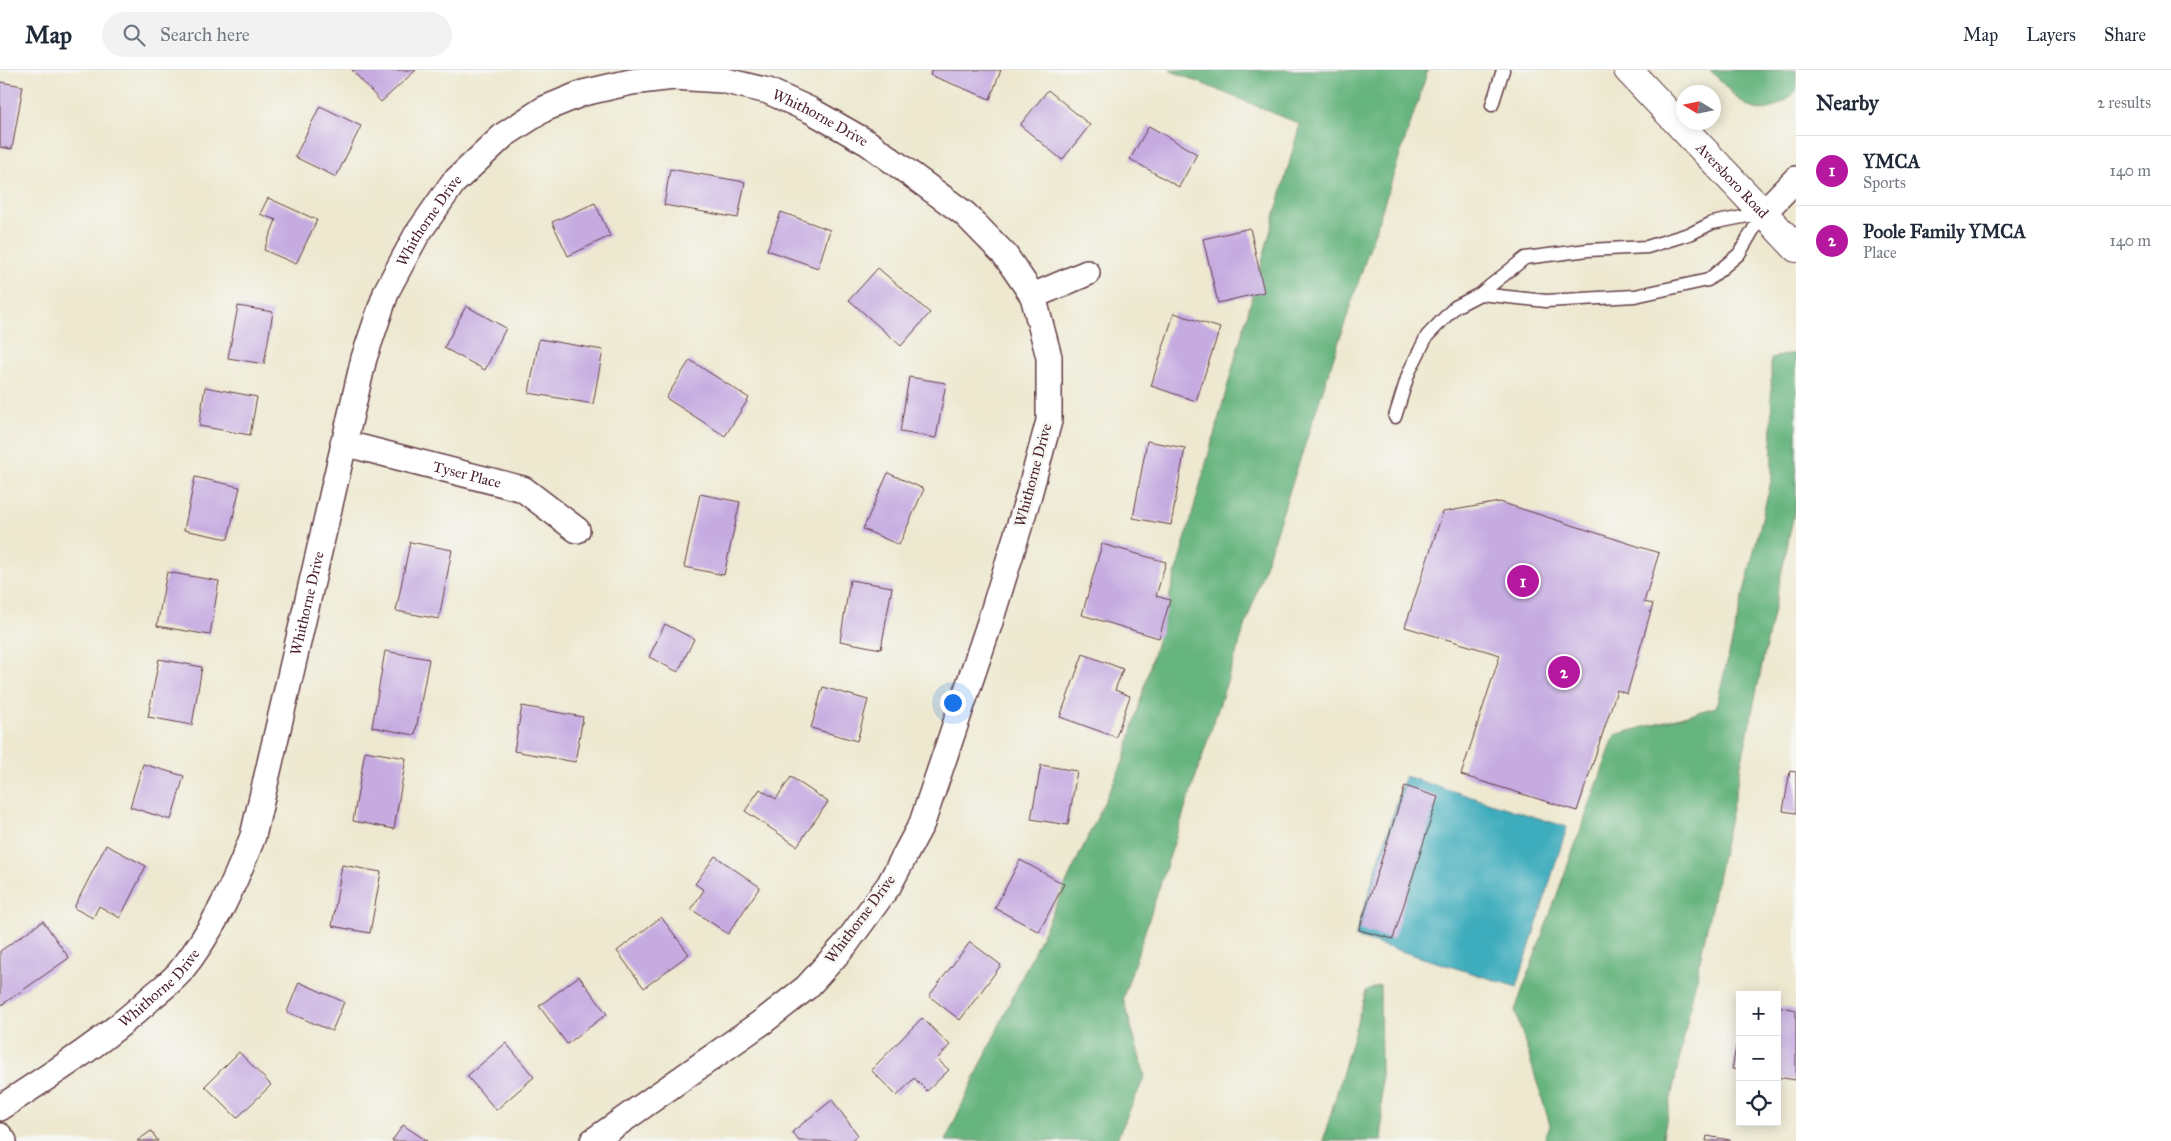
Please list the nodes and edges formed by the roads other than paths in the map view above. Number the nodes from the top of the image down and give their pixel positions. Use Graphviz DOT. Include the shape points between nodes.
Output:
graph roads {
  1 [pos="1503,70"];
  2 [pos="1628,70"];
  3 [pos="1492,105"];
  4 [pos="1796,178"];
  5 [pos="1763,213"];
  6 [pos="1796,248"];
  7 [pos="1087,273"];
  8 [pos="1480,294"];
  9 [pos="1033,296"];
  10 [pos="1395,417"];
  11 [pos="343,443"];
  12 [pos="578,530"];
  13 [pos="0,1108"];
  14 [pos="0,1136"];
  15 [pos="4,1141"];
  16 [pos="592,1141"];
  1 -- 3 [label="lane"];
  2 -- 5 [label="street, Aversboro Road"];
  4 -- 5 [label="street"];
  5 -- 6 [label="street, Aversboro Road"];
  5 -- 8 [label="lane" via="1712,223 1647,247 1525,258"];
  5 -- 8 [label="lane" via="1739,254 1708,280 1635,296 1546,301"];
  7 -- 9 [label="street"];
  8 -- 10 [label="lane" via="1455,307 1427,336 1409,372"];
  9 -- 11 [label="street, Whithorne Drive" via="1005,255 965,214 868,144 810,110 768,91 722,80 674,77 630,82 583,93 544,109 504,135 454,183 416,236 387,290 364,358"];
  9 -- 16 [label="street, Whithorne Drive" via="1049,357 1049,421 989,625 922,823 889,885 845,945 807,987"];
  11 -- 12 [label="street, Tyser Place" via="523,489"];
  11 -- 13 [label="street, Whithorne Drive" via="262,802 234,886 208,932 178,973 137,1011 90,1047"];
  14 -- 15 [label="street"];
}
